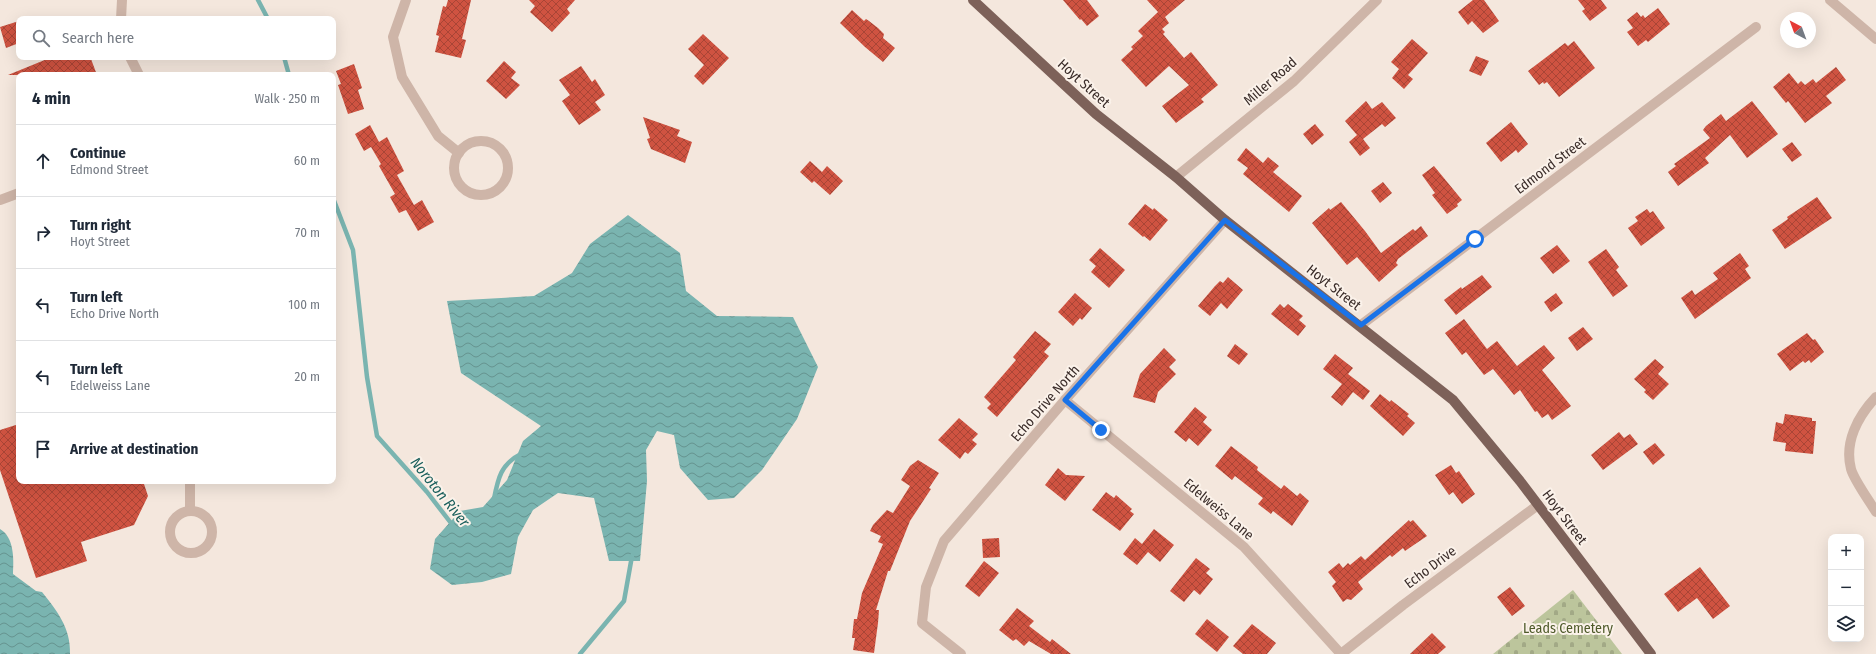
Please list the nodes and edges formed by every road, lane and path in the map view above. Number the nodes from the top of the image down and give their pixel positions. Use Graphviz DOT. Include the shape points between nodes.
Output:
graph roads {
  1 [pos="122,0"];
  2 [pos="406,0"];
  3 [pos="973,0"];
  4 [pos="1377,0"];
  5 [pos="1830,0"];
  6 [pos="121,16"];
  7 [pos="1756,28"];
  8 [pos="1876,39"];
  9 [pos="132,60"];
  10 [pos="138,72"];
  11 [pos="459,153"];
  12 [pos="1176,177"];
  13 [pos="16,194"];
  14 [pos="0,200"];
  15 [pos="1225,220"];
  16 [pos="1361,325"];
  17 [pos="1876,398"];
  18 [pos="1065,400"];
  19 [pos="190,484"];
  20 [pos="1538,505"];
  21 [pos="190,511"];
  22 [pos="1876,512"];
  23 [pos="961,654"];
  24 [pos="1341,654"];
  25 [pos="1651,654"];
  1 -- 6 [label="street"];
  2 -- 11 [label="street" via="393,37 402,77 438,136"];
  3 -- 12 [label="main road, Hoyt Street" via="1096,114"];
  4 -- 12 [label="street, Miller Road" via="1294,81"];
  5 -- 8 [label="street"];
  7 -- 16 [label="street, Edmond Street"];
  9 -- 10 [label="street"];
  11 -- 11 [label="street" via="454,169 456,180 463,188 472,194 483,195 494,192 502,184 507,174 507,164 504,155 497,148 489,143 479,142 470,144"];
  12 -- 15 [label="main road, Hoyt Street"];
  13 -- 14 [label="street"];
  15 -- 16 [label="main road, Hoyt Street"];
  15 -- 18 [label="street, Echo Drive North"];
  16 -- 20 [label="main road, Hoyt Street" via="1453,400"];
  17 -- 22 [label="street" via="1864,409 1850,445 1851,470"];
  18 -- 23 [label="street, Echo Drive North" via="944,541 926,587 922,623"];
  18 -- 24 [label="street, Edelweiss Lane" via="1244,547"];
  19 -- 21 [label="street"];
  20 -- 24 [label="street, Echo Drive"];
  20 -- 25 [label="main road, Hoyt Street"];
  21 -- 21 [label="street" via="175,519 170,534 177,548 193,553 207,546 212,531 205,516"];
}
